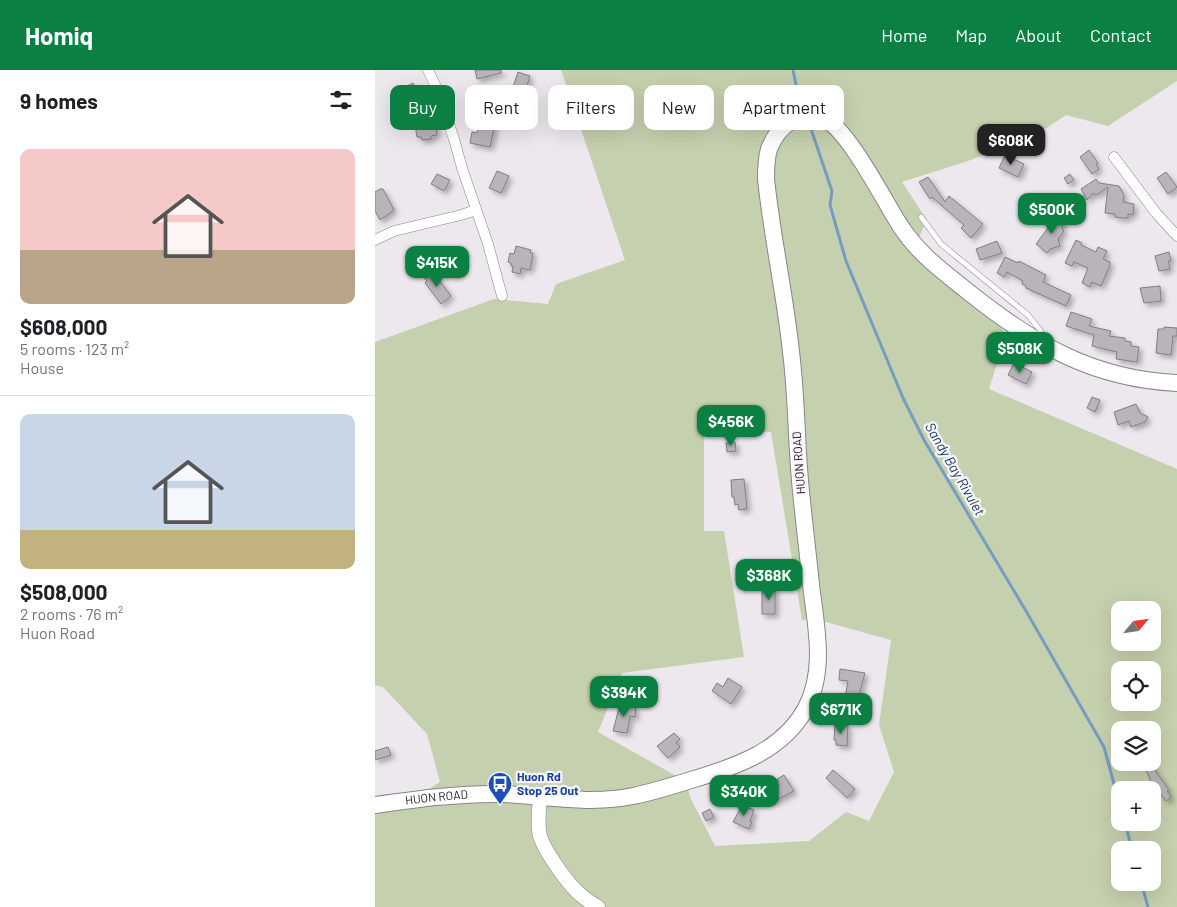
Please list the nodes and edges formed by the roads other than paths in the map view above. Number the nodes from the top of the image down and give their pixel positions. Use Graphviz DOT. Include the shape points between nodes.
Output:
graph roads {
  1 [pos="428,70"];
  2 [pos="1114,157"];
  3 [pos="476,210"];
  4 [pos="921,217"];
  5 [pos="1177,236"];
  6 [pos="375,240"];
  7 [pos="502,296"];
  8 [pos="1043,345"];
  9 [pos="1177,383"];
  10 [pos="540,797"];
  11 [pos="375,805"];
  12 [pos="599,907"];
  1 -- 3 [label="street"];
  2 -- 5 [label="street"];
  3 -- 6 [label="street" via="394,231"];
  3 -- 7 [label="street"];
  4 -- 8 [label="lane" via="941,244 1036,323"];
  8 -- 9 [label="main road, HUON ROAD" via="1105,372 1140,381"];
  8 -- 10 [label="main road, HUON ROAD" via="981,303 915,246 836,127 811,115 795,118 782,127 769,149 766,179 796,399 799,474 817,641 814,689 806,708 784,736 735,765 665,788 618,799"];
  10 -- 11 [label="main road, HUON ROAD" via="477,794"];
  10 -- 12 [label="street" via="540,836 544,846 570,884"];
}
